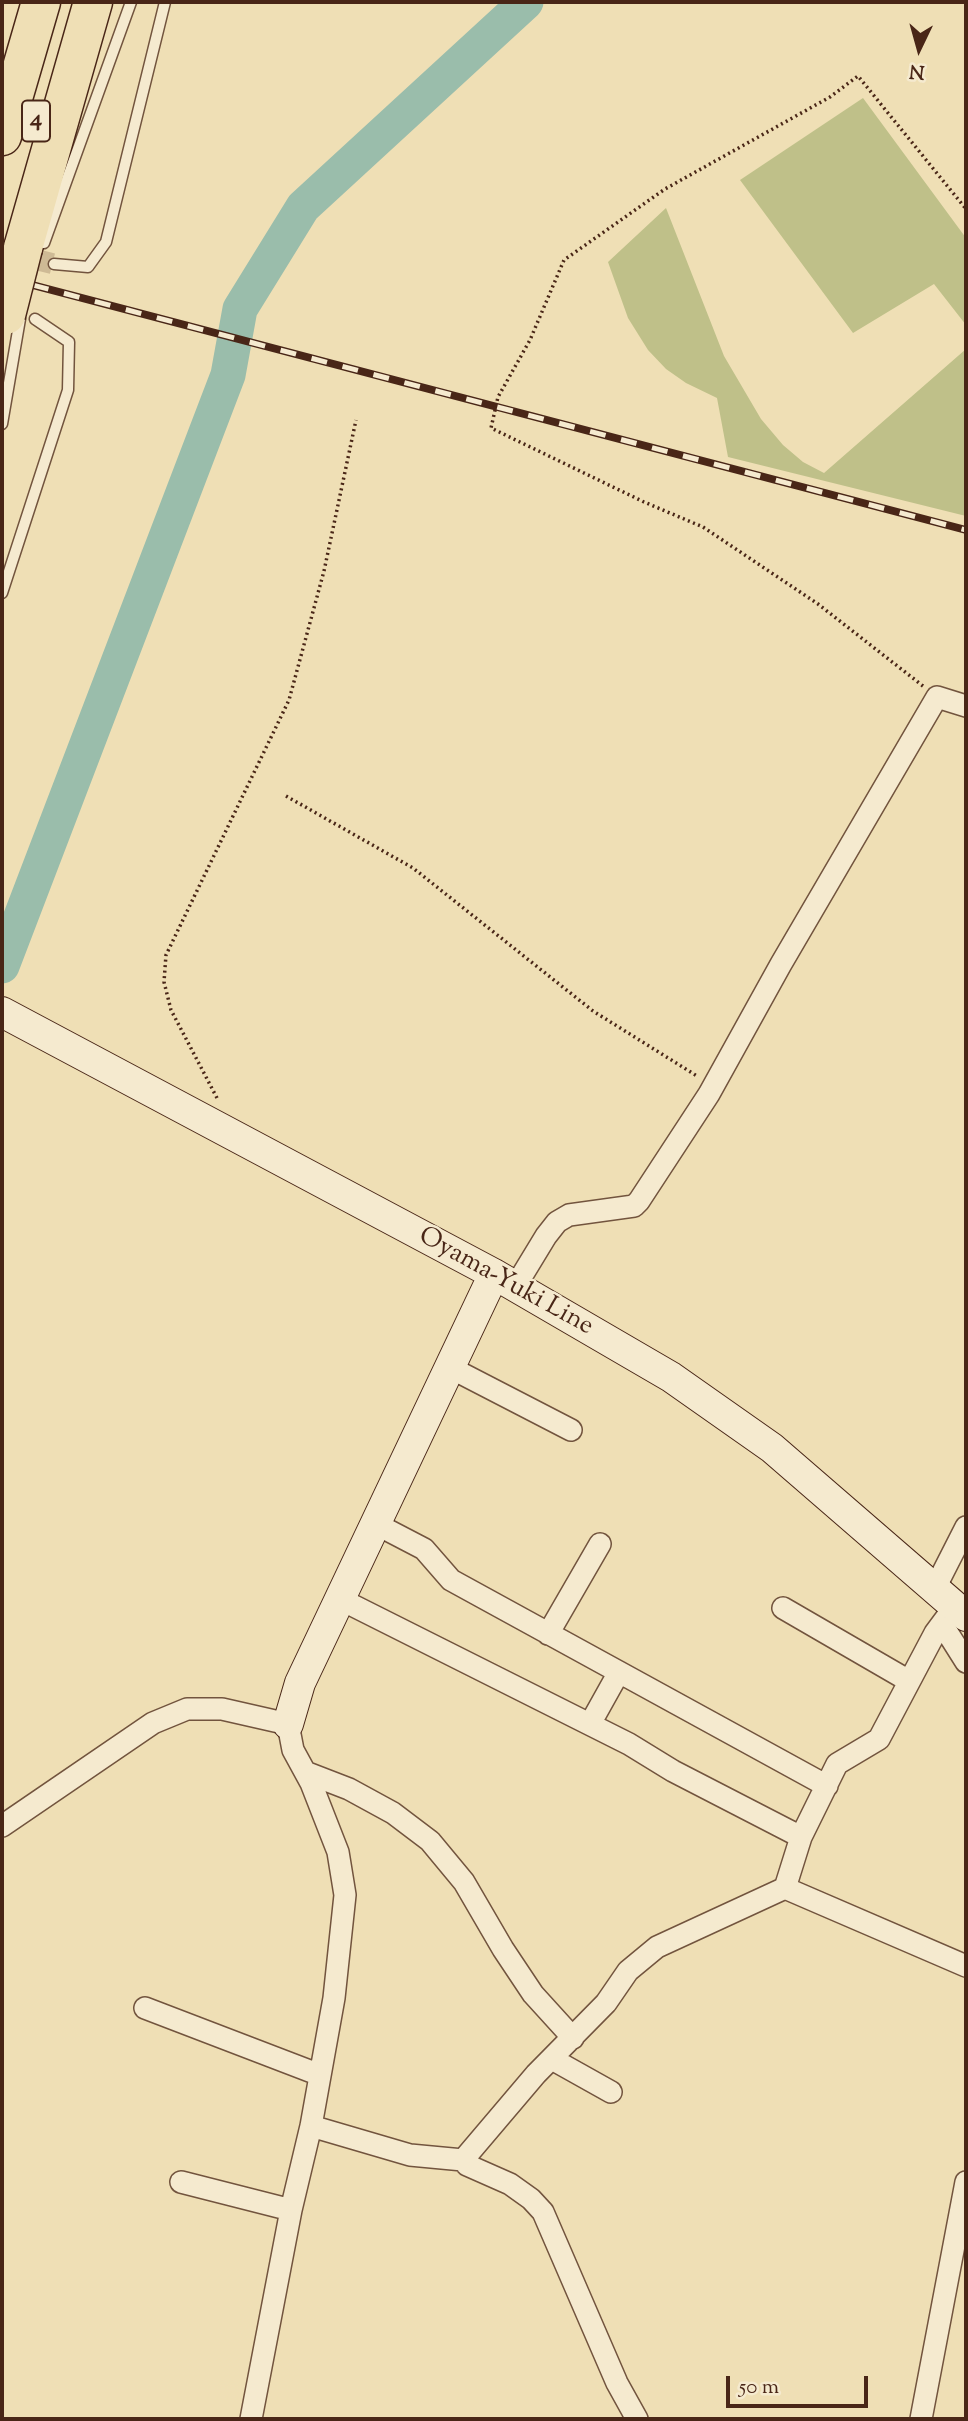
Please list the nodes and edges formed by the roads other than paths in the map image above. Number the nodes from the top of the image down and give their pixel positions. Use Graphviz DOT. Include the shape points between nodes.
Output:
graph roads {
  1 [pos="20,2"];
  2 [pos="41,2"];
  3 [pos="71,2"];
  4 [pos="93,2"];
  5 [pos="131,2"];
  6 [pos="165,2"];
  7 [pos="2,61"];
  8 [pos="2,136"];
  9 [pos="29,252"];
  10 [pos="16,322"];
  11 [pos="2,425"];
  12 [pos="2,593"];
  13 [pos="966,706"];
  14 [pos="11,1017"];
  15 [pos="504,1280"];
  16 [pos="449,1367"];
  17 [pos="572,1430"];
  18 [pos="376,1524"];
  19 [pos="966,1527"];
  20 [pos="600,1544"];
  21 [pos="340,1598"];
  22 [pos="783,1608"];
  23 [pos="949,1609"];
  24 [pos="548,1633"];
  25 [pos="966,1662"];
  26 [pos="619,1672"];
  27 [pos="909,1681"];
  28 [pos="288,1724"];
  29 [pos="590,1724"];
  30 [pos="305,1772"];
  31 [pos="827,1786"];
  32 [pos="2,1826"];
  33 [pos="801,1838"];
  34 [pos="786,1888"];
  35 [pos="966,1966"];
  36 [pos="145,2008"];
  37 [pos="573,2038"];
  38 [pos="552,2059"];
  39 [pos="320,2074"];
  40 [pos="611,2092"];
  41 [pos="311,2126"];
  42 [pos="463,2160"];
  43 [pos="181,2182"];
  44 [pos="966,2182"];
  45 [pos="291,2210"];
  46 [pos="251,2419"];
  47 [pos="637,2419"];
  48 [pos="922,2419"];
  1 -- 7 [label="highway"];
  2 -- 8 [label="highway, 4"];
  3 -- 9 [label="highway, 4"];
  4 -- 9 [label="highway"];
  5 -- 9 [label="lane"];
  6 -- 9 [label="lane" via="106,242 88,267"];
  9 -- 10 [label="highway, bridge"];
  10 -- 11 [label="lane"];
  10 -- 12 [label="lane" via="69,342 68,390"];
  13 -- 15 [label="street" via="937,697 713,1086 639,1201 634,1206 569,1215 557,1222"];
  14 -- 15 [label="main road, Oyama-Yuki Line"];
  15 -- 16 [label="main road"];
  15 -- 23 [label="main road, Oyama-Yuki Line" via="670,1377 772,1448"];
  16 -- 17 [label="street"];
  16 -- 18 [label="main road"];
  18 -- 21 [label="main road"];
  18 -- 24 [label="street" via="424,1549 451,1580"];
  19 -- 23 [label="street"];
  20 -- 24 [label="street"];
  21 -- 28 [label="main road" via="300,1683"];
  21 -- 29 [label="street"];
  22 -- 27 [label="street"];
  23 -- 25 [label="street"];
  23 -- 27 [label="street"];
  24 -- 26 [label="street"];
  26 -- 29 [label="street"];
  26 -- 31 [label="street"];
  27 -- 31 [label="street" via="879,1739 837,1764"];
  28 -- 30 [label="street" via="293,1750"];
  28 -- 32 [label="street" via="222,1709 187,1709 153,1723"];
  29 -- 33 [label="street"];
  30 -- 37 [label="street" via="393,1813 430,1841 464,1882 533,1994"];
  30 -- 39 [label="street" via="338,1852 345,1895"];
  31 -- 33 [label="street"];
  33 -- 34 [label="street"];
  34 -- 35 [label="street"];
  34 -- 37 [label="street" via="657,1947 628,1971"];
  36 -- 39 [label="street"];
  37 -- 38 [label="street"];
  38 -- 40 [label="street"];
  38 -- 42 [label="street"];
  39 -- 41 [label="street"];
  41 -- 42 [label="street" via="410,2155"];
  41 -- 45 [label="street"];
  42 -- 47 [label="street" via="510,2184 543,2211"];
  43 -- 45 [label="street"];
  44 -- 48 [label="street"];
  45 -- 46 [label="street"];
}
